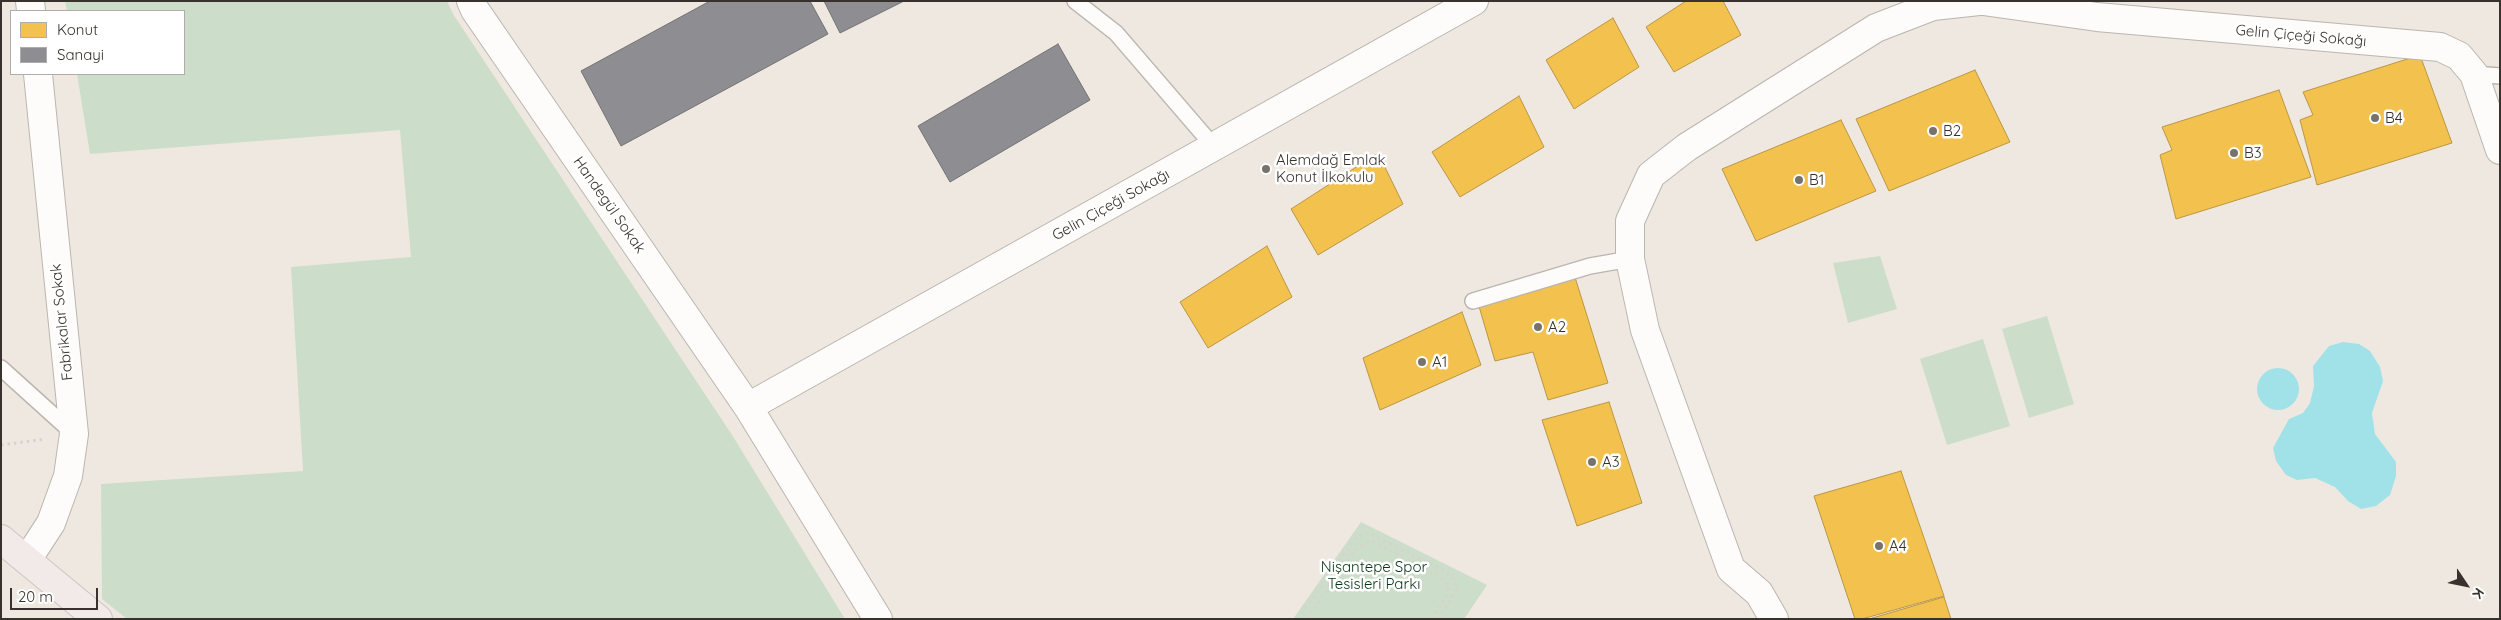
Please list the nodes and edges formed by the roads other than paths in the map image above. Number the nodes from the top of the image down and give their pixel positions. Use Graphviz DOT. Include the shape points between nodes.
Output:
graph roads {
  1 [pos="471,1"];
  2 [pos="1076,1"];
  3 [pos="1474,1"];
  4 [pos="1978,1"];
  5 [pos="1983,1"];
  6 [pos="2030,4"];
  7 [pos="38,75"];
  8 [pos="2487,75"];
  9 [pos="1215,148"];
  10 [pos="2500,150"];
  11 [pos="1630,259"];
  12 [pos="1473,301"];
  13 [pos="1,368"];
  14 [pos="748,407"];
  15 [pos="74,434"];
  16 [pos="1,539"];
  17 [pos="27,560"];
  18 [pos="98,619"];
  19 [pos="878,619"];
  20 [pos="1774,619"];
  1 -- 14 [label="street, Handegül Sokak"];
  2 -- 9 [label="lane" via="1116,33"];
  3 -- 9 [label="street, Gelin Çiçeği Sokağı"];
  4 -- 11 [label="street" via="1932,6 1876,28 1687,147 1651,175 1630,221"];
  5 -- 6 [label="street, Gelin Çiçeği Sokağı"];
  6 -- 8 [label="street, Gelin Çiçeği Sokağı" via="2097,17 2440,47"];
  7 -- 15 [label="street, Fabrikalar Sokak"];
  8 -- 10 [label="street, Gelin Çiçeği Sokağı"];
  9 -- 14 [label="street, Gelin Çiçeği Sokağı"];
  11 -- 12 [label="lane" via="1590,266"];
  11 -- 20 [label="street" via="1646,330 1731,569 1759,593"];
  13 -- 15 [label="lane"];
  14 -- 19 [label="street, Handegül Sokak"];
  15 -- 17 [label="street, Fabrikalar Sokak" via="68,476 51,523"];
  16 -- 17 [label="highway"];
  17 -- 18 [label="highway"];
}
